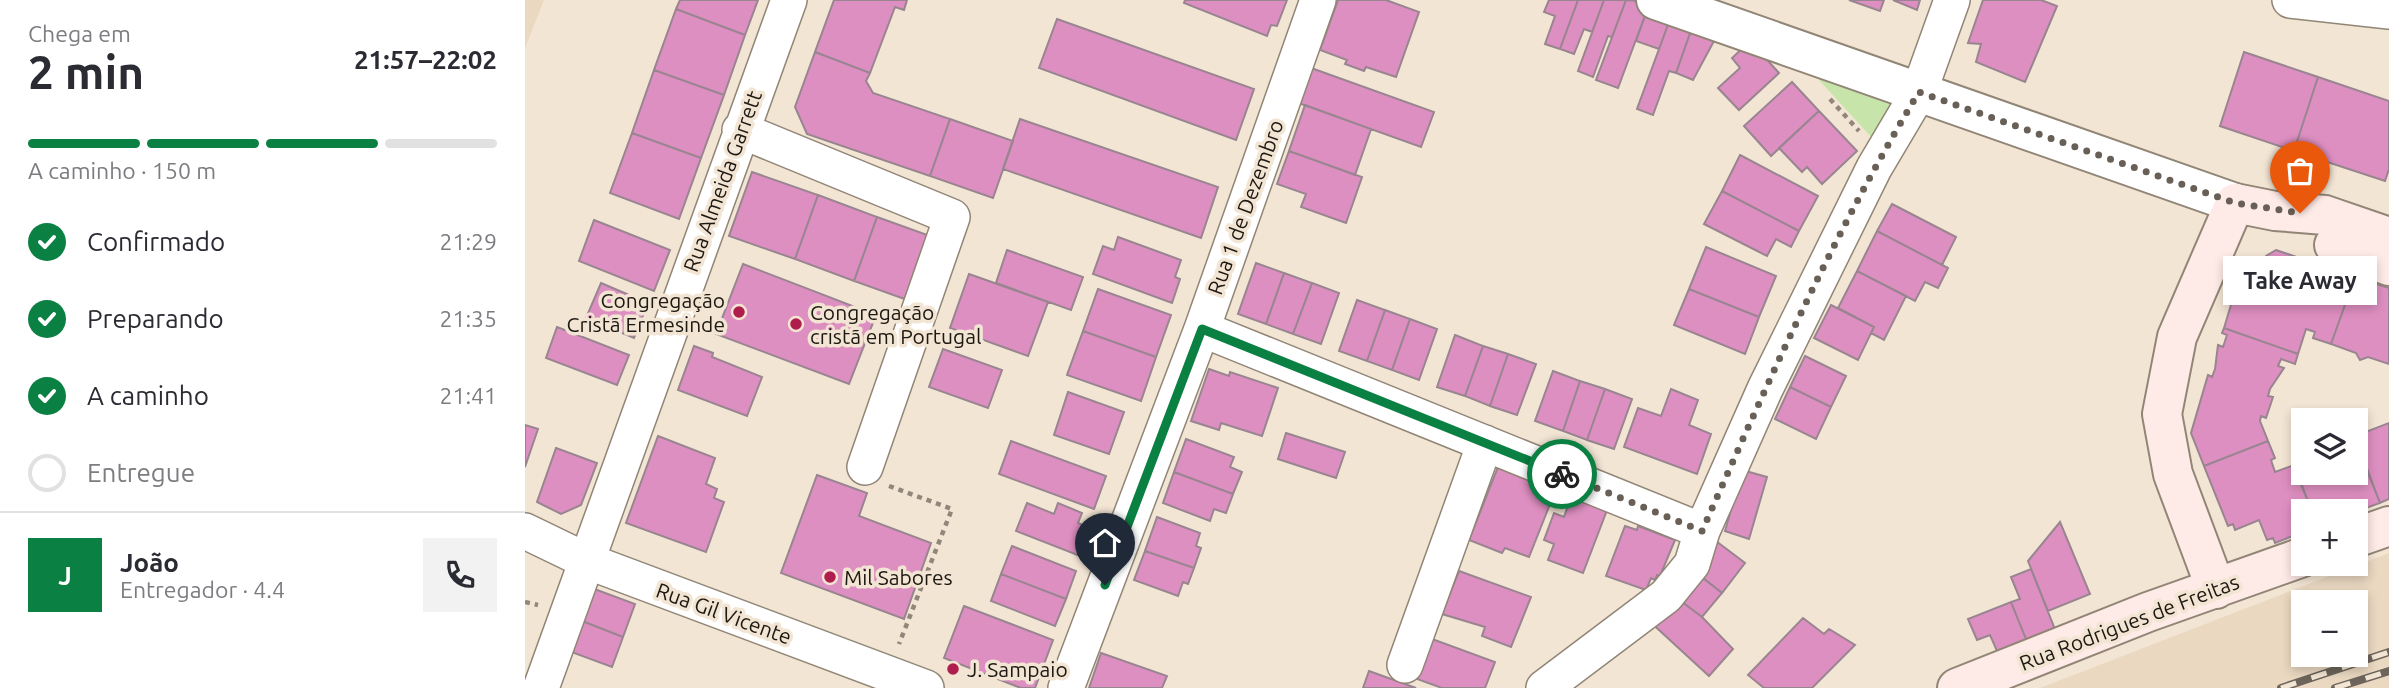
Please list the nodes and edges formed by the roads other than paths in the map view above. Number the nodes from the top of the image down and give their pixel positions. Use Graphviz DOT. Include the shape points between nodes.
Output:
graph roads {
  1 [pos="789,0"];
  2 [pos="1318,0"];
  3 [pos="1656,0"];
  4 [pos="1952,0"];
  5 [pos="2290,0"];
  6 [pos="2389,11"];
  7 [pos="1919,92"];
  8 [pos="740,130"];
  9 [pos="2235,203"];
  10 [pos="2275,211"];
  11 [pos="2389,237"];
  12 [pos="2389,266"];
  13 [pos="1202,329"];
  14 [pos="1485,443"];
  15 [pos="865,467"];
  16 [pos="2389,526"];
  17 [pos="525,531"];
  18 [pos="1702,531"];
  19 [pos="2368,533"];
  20 [pos="587,561"];
  21 [pos="2291,561"];
  22 [pos="2216,589"];
  23 [pos="1405,665"];
  24 [pos="541,688"];
  25 [pos="926,688"];
  26 [pos="1066,688"];
  27 [pos="1544,688"];
  28 [pos="1957,688"];
  1 -- 8 [label="street, Rua Almeida Garrett"];
  2 -- 13 [label="street, Rua 1 de Dezembro"];
  3 -- 7 [label="street"];
  4 -- 7 [label="street"];
  5 -- 6 [label="street"];
  7 -- 9 [label="street"];
  7 -- 18 [label="street" via="1881,155 1817,283"];
  8 -- 15 [label="street" via="952,217"];
  8 -- 20 [label="street, Rua Almeida Garrett"];
  9 -- 10 [label="main road"];
  9 -- 22 [label="main road" via="2177,337 2162,414 2173,474"];
  10 -- 11 [label="main road" via="2325,215"];
  10 -- 12 [label="main road" via="2320,240"];
  13 -- 14 [label="street"];
  13 -- 26 [label="street, Rua 1 de Dezembro"];
  14 -- 18 [label="street"];
  14 -- 23 [label="street"];
  16 -- 19 [label="main road"];
  17 -- 20 [label="street, Rua Gil Vicente"];
  18 -- 27 [label="street" via="1692,564 1666,596"];
  20 -- 24 [label="street, Rua Almeida Garrett"];
  20 -- 25 [label="street, Rua Gil Vicente"];
  21 -- 22 [label="main road, Rua Rodrigues de Freitas"];
  22 -- 28 [label="main road, Rua Rodrigues de Freitas"];
}
